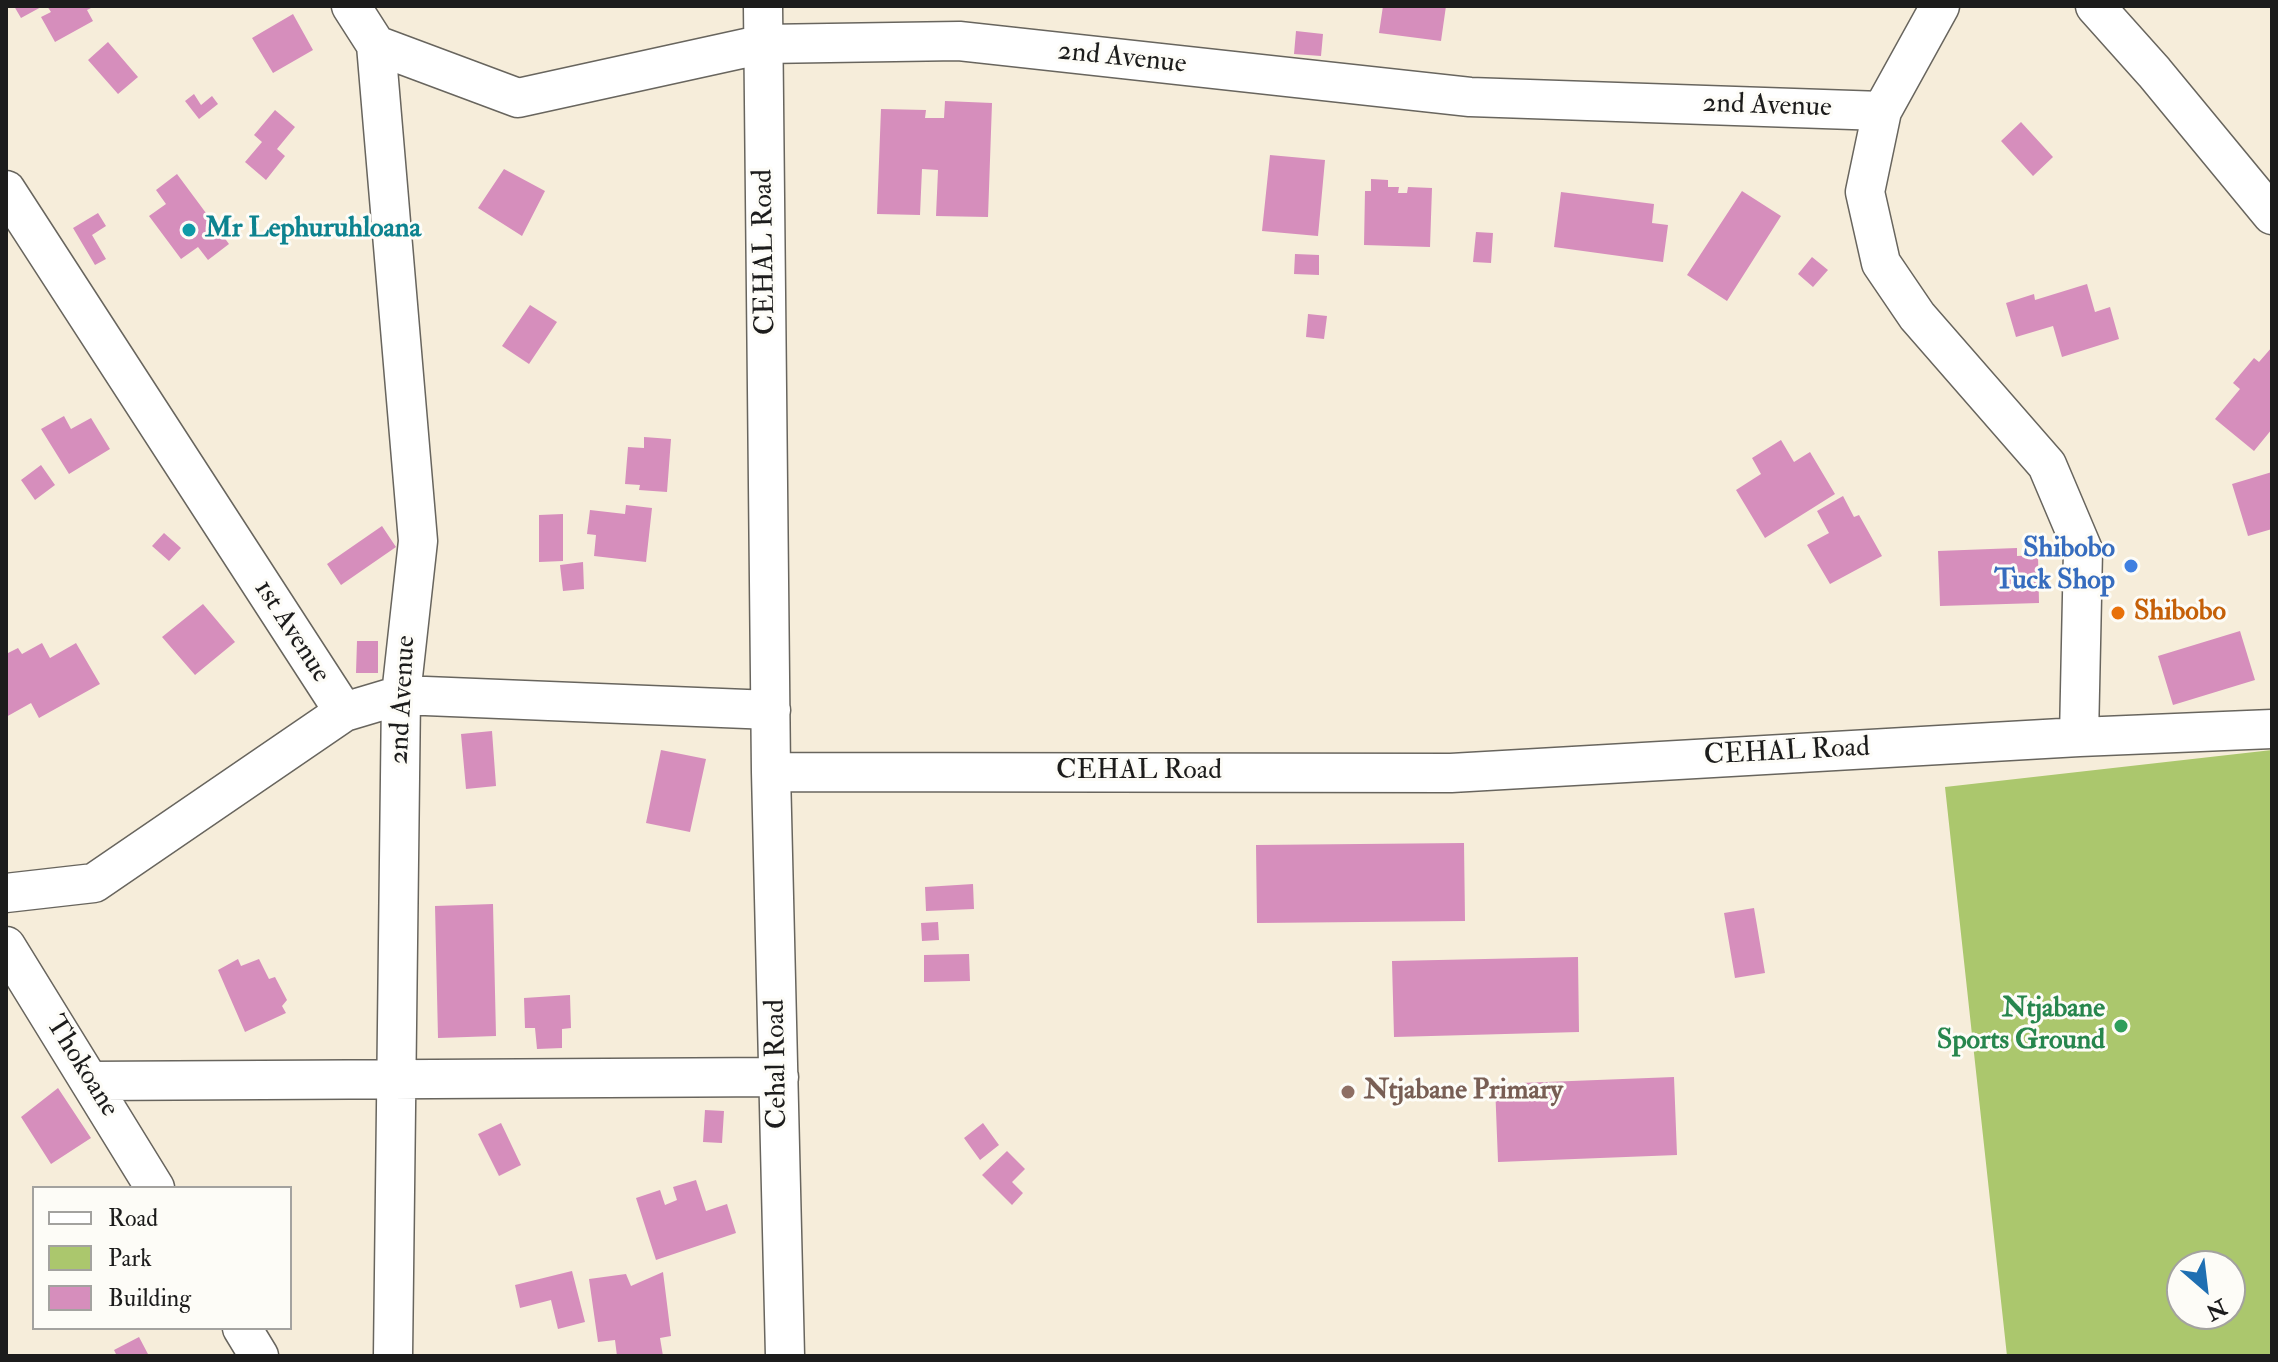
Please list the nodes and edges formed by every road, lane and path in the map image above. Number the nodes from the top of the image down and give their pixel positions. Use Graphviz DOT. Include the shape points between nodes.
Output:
graph roads {
  1 [pos="351,6"];
  2 [pos="763,6"];
  3 [pos="1940,6"];
  4 [pos="2095,6"];
  5 [pos="764,44"];
  6 [pos="376,45"];
  7 [pos="1882,111"];
  8 [pos="6,190"];
  9 [pos="2272,215"];
  10 [pos="401,695"];
  11 [pos="771,710"];
  12 [pos="344,712"];
  13 [pos="2272,729"];
  14 [pos="2079,737"];
  15 [pos="771,772"];
  16 [pos="6,893"];
  17 [pos="6,946"];
  18 [pos="779,1077"];
  19 [pos="396,1079"];
  20 [pos="90,1081"];
  21 [pos="154,1186"];
  22 [pos="243,1330"];
  23 [pos="259,1356"];
  24 [pos="393,1356"];
  25 [pos="785,1356"];
  1 -- 6 [label="street, 2nd Avenue"];
  2 -- 5 [label="street, CEHAL Road"];
  3 -- 7 [label="street"];
  4 -- 9 [label="street"];
  5 -- 6 [label="street, 2nd Avenue" via="518,98"];
  5 -- 7 [label="street, 2nd Avenue" via="959,41 1470,97"];
  5 -- 11 [label="street, CEHAL Road"];
  6 -- 10 [label="street, 2nd Avenue" via="418,541"];
  7 -- 14 [label="street" via="1865,192 1881,263 1917,316 2047,465 2083,550"];
  8 -- 12 [label="street, 1st Avenue"];
  10 -- 11 [label="street, 1st Avenue"];
  10 -- 12 [label="street, 1st Avenue"];
  10 -- 19 [label="street, 2nd Avenue"];
  11 -- 15 [label="street, CEHAL Road"];
  12 -- 16 [label="street" via="94,883"];
  13 -- 14 [label="street, CEHAL Road"];
  14 -- 15 [label="street, CEHAL Road" via="1451,773"];
  15 -- 18 [label="street, Cehal Road"];
  17 -- 20 [label="street, Thokoane"];
  18 -- 19 [label="street"];
  18 -- 25 [label="street, Cehal Road"];
  19 -- 20 [label="street"];
  19 -- 24 [label="street, 2nd Avenue"];
  20 -- 21 [label="street, Thokoane"];
  22 -- 23 [label="street"];
}
